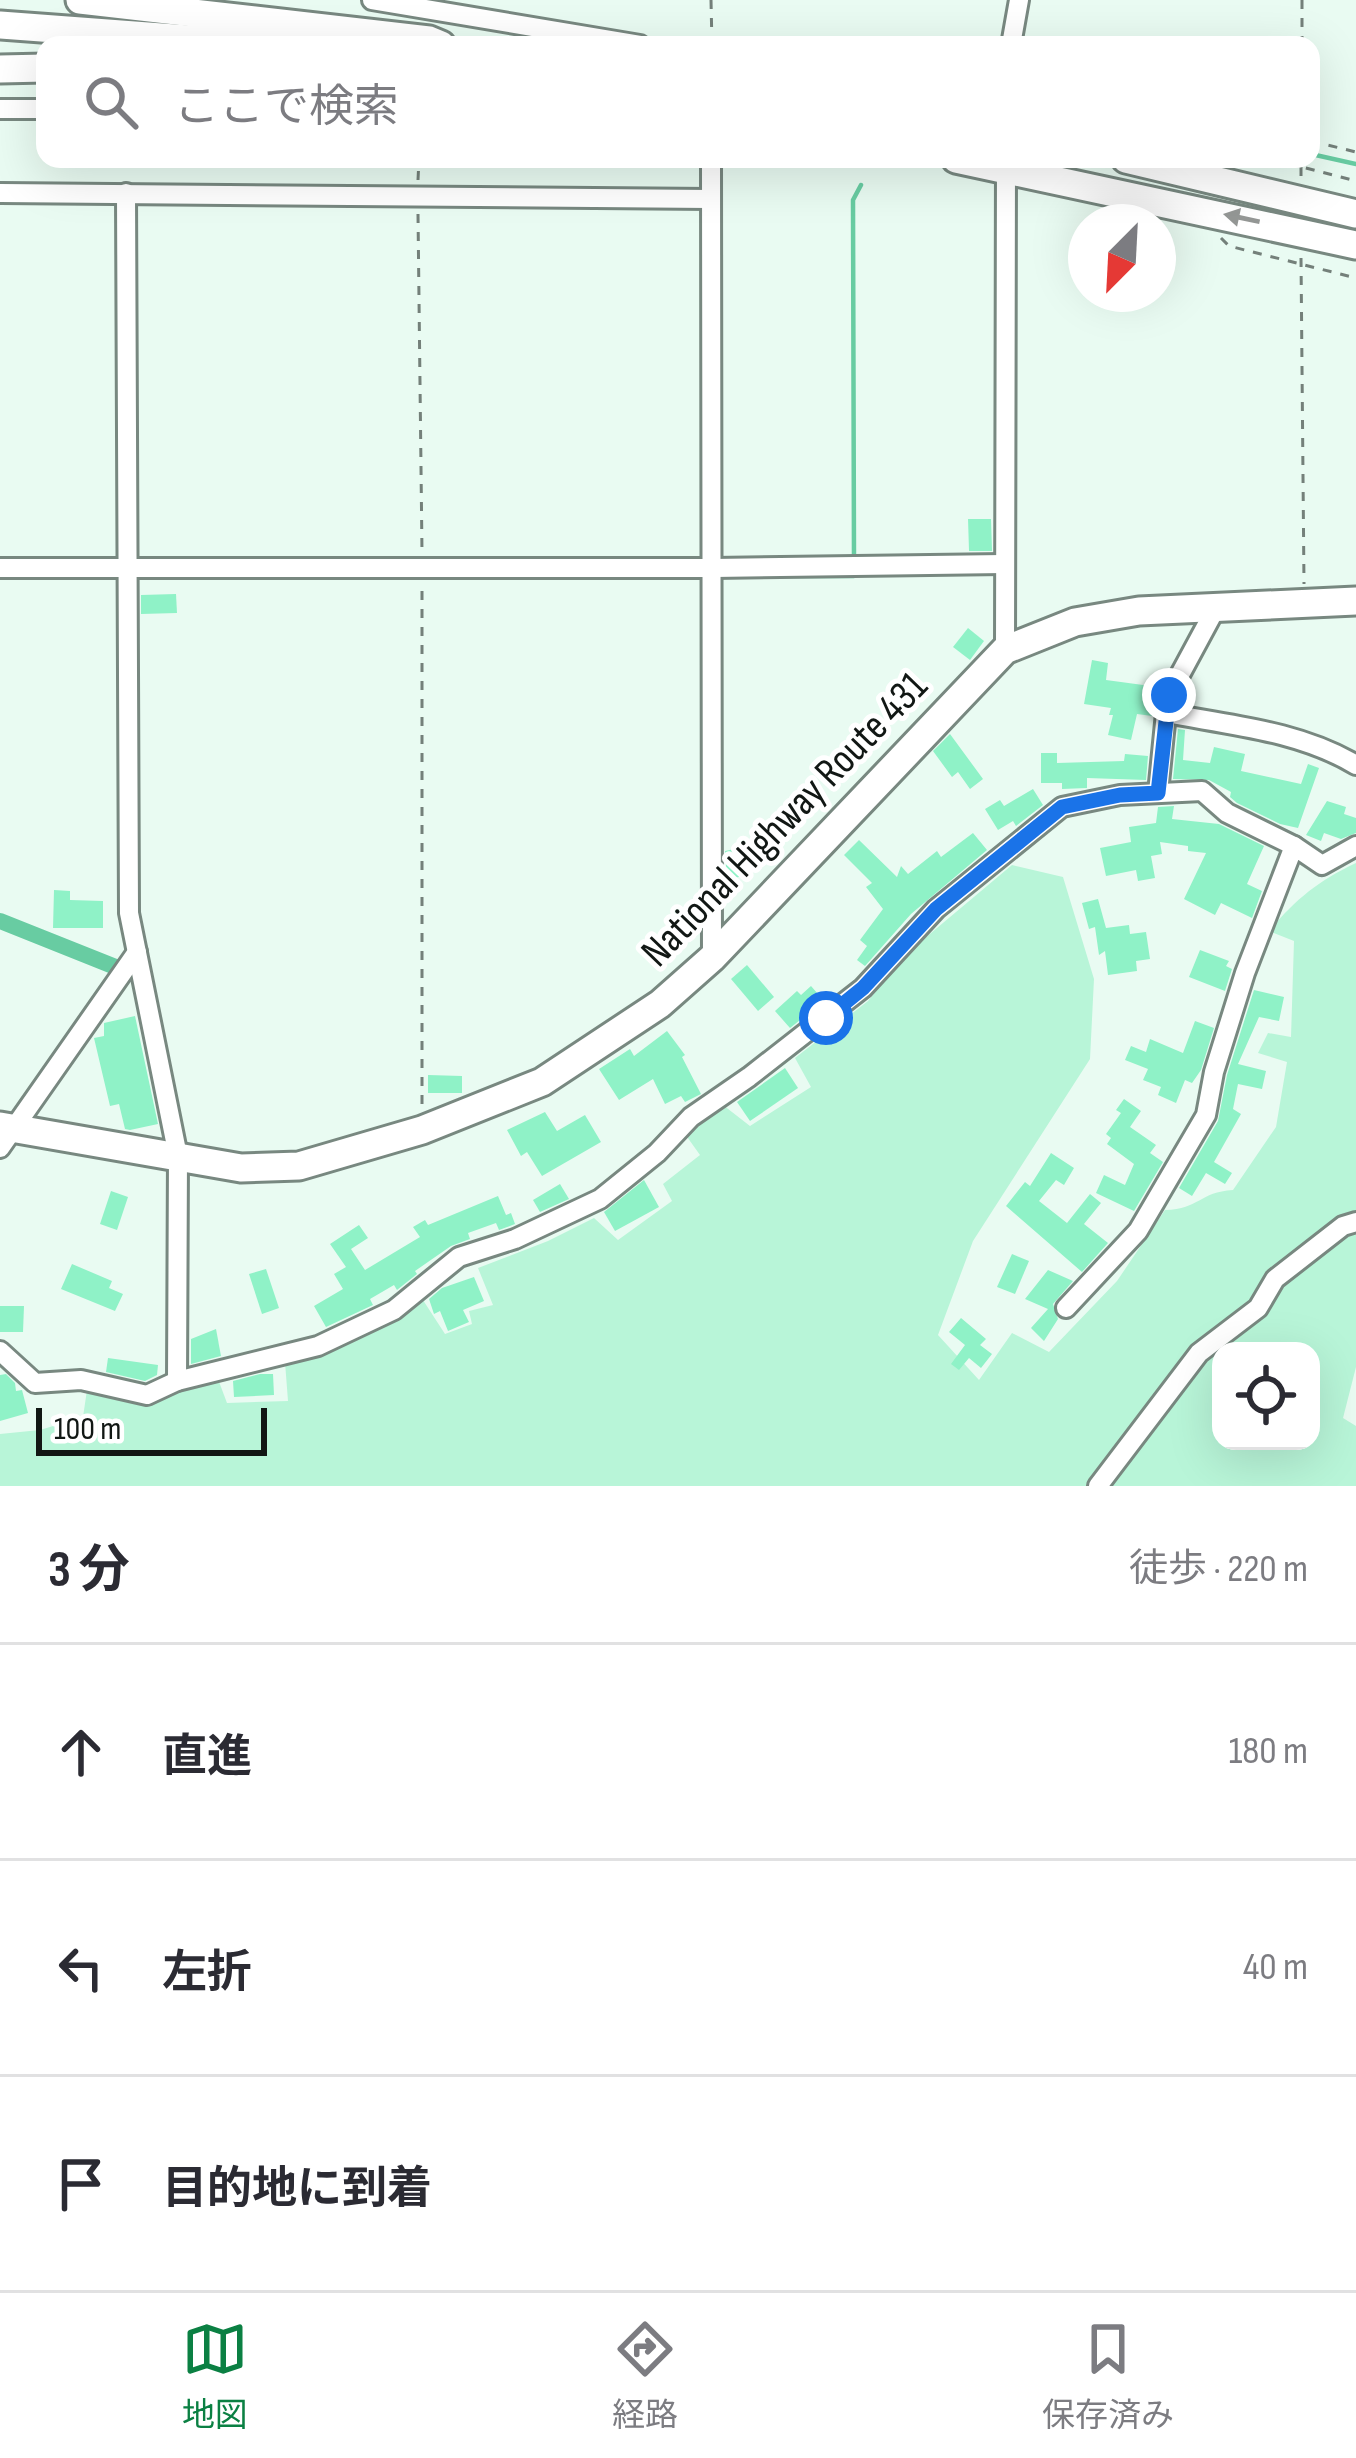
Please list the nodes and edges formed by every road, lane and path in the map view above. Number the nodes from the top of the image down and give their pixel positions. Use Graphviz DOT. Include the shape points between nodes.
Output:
graph roads {
  1 [pos="80,0"];
  2 [pos="371,0"];
  3 [pos="711,0"];
  4 [pos="1019,0"];
  5 [pos="1302,0"];
  6 [pos="0,25"];
  7 [pos="138,33"];
  8 [pos="171,36"];
  9 [pos="285,36"];
  10 [pos="369,36"];
  11 [pos="586,36"];
  12 [pos="712,36"];
  13 [pos="1013,36"];
  14 [pos="1302,36"];
  15 [pos="36,68"];
  16 [pos="0,69"];
  17 [pos="36,109"];
  18 [pos="0,110"];
  19 [pos="1320,143"];
  20 [pos="1356,152"];
  21 [pos="419,168"];
  22 [pos="711,168"];
  23 [pos="1006,168"];
  24 [pos="1024,168"];
  25 [pos="1165,168"];
  26 [pos="1301,168"];
  27 [pos="1316,168"];
  28 [pos="1356,181"];
  29 [pos="0,193"];
  30 [pos="126,193"];
  31 [pos="418,198"];
  32 [pos="710,199"];
  33 [pos="1301,199"];
  34 [pos="1356,214"];
  35 [pos="1300,230"];
  36 [pos="1356,245"];
  37 [pos="1004,564"];
  38 [pos="0,568"];
  39 [pos="127,568"];
  40 [pos="714,568"];
  41 [pos="422,569"];
  42 [pos="1356,601"];
  43 [pos="1304,604"];
  44 [pos="1217,606"];
  45 [pos="1005,650"];
  46 [pos="1166,713"];
  47 [pos="1354,760"];
  48 [pos="1158,793"];
  49 [pos="1294,846"];
  50 [pos="1356,846"];
  51 [pos="137,952"];
  52 [pos="712,958"];
  53 [pos="422,1130"];
  54 [pos="5,1135"];
  55 [pos="178,1156"];
  56 [pos="1356,1222"];
  57 [pos="1066,1308"];
  58 [pos="0,1351"];
  59 [pos="177,1381"];
  60 [pos="1098,1486"];
  1 -- 10 [label="highway"];
  2 -- 11 [label="street"];
  3 -- 12 [label="path"];
  4 -- 13 [label="street"];
  5 -- 14 [label="path"];
  6 -- 7 [label="highway"];
  7 -- 8 [label="highway"];
  7 -- 9 [label="highway"];
  15 -- 16 [label="highway"];
  17 -- 18 [label="street"];
  19 -- 20 [label="path"];
  21 -- 31 [label="path"];
  22 -- 32 [label="street"];
  23 -- 37 [label="street"];
  35 -- 24 [label="highway, one-way"];
  25 -- 33 [label="highway"];
  26 -- 33 [label="path"];
  27 -- 28 [label="path"];
  29 -- 30 [label="street"];
  30 -- 31 [label="street"];
  30 -- 39 [label="street"];
  31 -- 32 [label="street"];
  31 -- 41 [label="path"];
  32 -- 40 [label="street"];
  33 -- 34 [label="highway"];
  35 -- 36 [label="highway"];
  35 -- 43 [label="path"];
  37 -- 40 [label="street"];
  37 -- 45 [label="street"];
  38 -- 39 [label="street"];
  39 -- 41 [label="street"];
  39 -- 51 [label="street" via="129,913"];
  40 -- 41 [label="street"];
  40 -- 52 [label="street"];
  41 -- 53 [label="path"];
  42 -- 43 [label="highway, National Highway Route 431"];
  43 -- 44 [label="highway, National Highway Route 431"];
  44 -- 45 [label="highway, National Highway Route 431" via="1075,622"];
  44 -- 46 [label="street"];
  45 -- 52 [label="highway, National Highway Route 431"];
  46 -- 47 [label="street" via="1261,730"];
  46 -- 48 [label="street"];
  48 -- 49 [label="street" via="1202,790 1228,813"];
  48 -- 59 [label="street" via="1062,807 936,909 863,988 691,1117 600,1199 459,1256 394,1310 318,1346"];
  49 -- 50 [label="street" via="1322,865"];
  49 -- 57 [label="street" via="1245,973 1206,1114 1138,1231"];
  51 -- 54 [label="street"];
  51 -- 55 [label="street"];
  52 -- 53 [label="highway, National Highway Route 431" via="660,1004 542,1082"];
  53 -- 55 [label="highway, National Highway Route 431" via="299,1166 241,1168"];
  54 -- 55 [label="highway, National Highway Route 431"];
  55 -- 59 [label="street"];
  56 -- 60 [label="street" via="1276,1279 1258,1309 1199,1354"];
  58 -- 59 [label="street" via="35,1383 81,1381 147,1395"];
}
